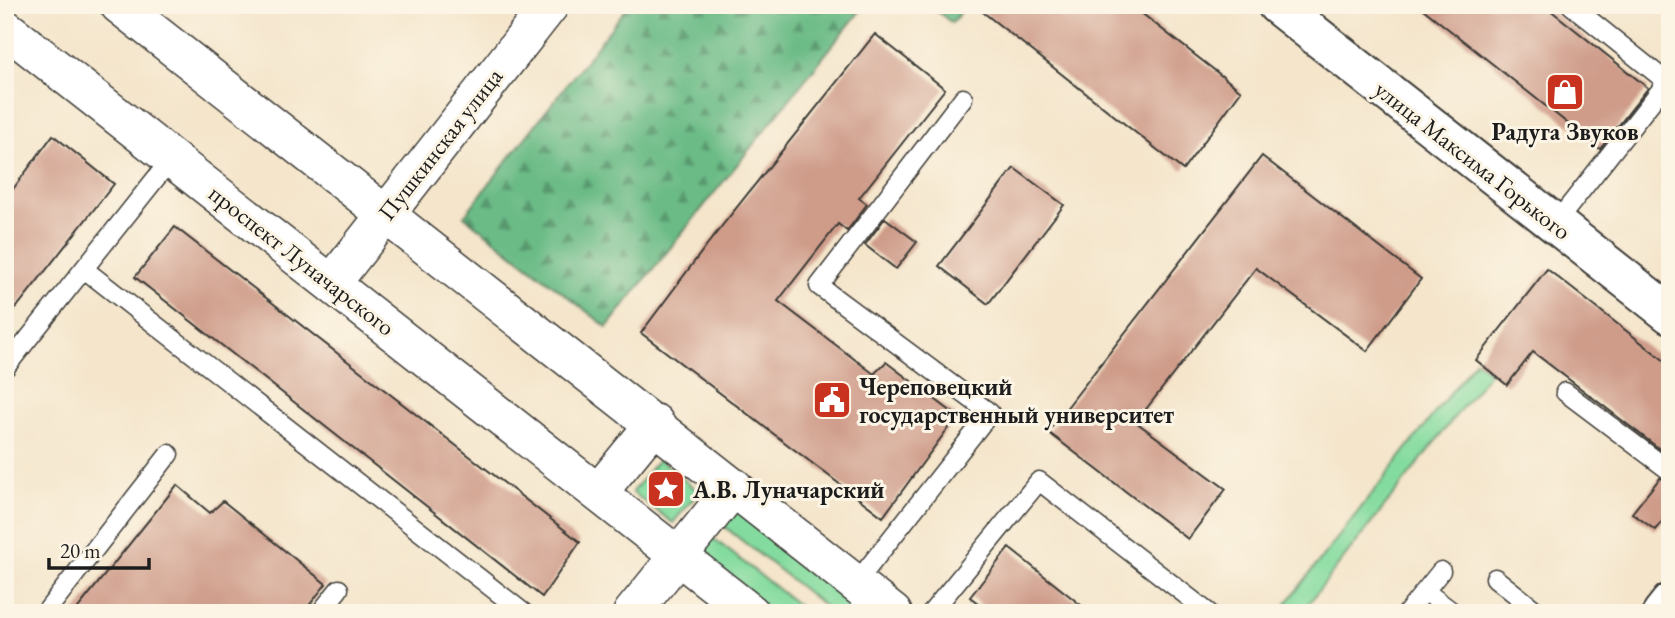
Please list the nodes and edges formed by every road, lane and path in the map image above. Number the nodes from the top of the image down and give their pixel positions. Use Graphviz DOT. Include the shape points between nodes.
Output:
graph roads {
  1 [pos="119,5"];
  2 [pos="1277,5"];
  3 [pos="1571,5"];
  4 [pos="535,10"];
  5 [pos="5,27"];
  6 [pos="1668,80"];
  7 [pos="963,97"];
  8 [pos="172,158"];
  9 [pos="385,213"];
  10 [pos="1555,223"];
  11 [pos="84,269"];
  12 [pos="332,283"];
  13 [pos="1670,314"];
  14 [pos="12,346"];
  15 [pos="5,368"];
  16 [pos="1564,392"];
  17 [pos="654,423"];
  18 [pos="169,454"];
  19 [pos="1670,471"];
  20 [pos="734,487"];
  21 [pos="598,493"];
  22 [pos="678,556"];
  23 [pos="1441,571"];
  24 [pos="1495,578"];
  25 [pos="856,583"];
  26 [pos="339,589"];
  27 [pos="1424,591"];
  28 [pos="1670,603"];
  29 [pos="45,613"];
  30 [pos="320,613"];
  31 [pos="524,613"];
  32 [pos="632,613"];
  33 [pos="751,613"];
  34 [pos="893,613"];
  35 [pos="931,613"];
  36 [pos="1209,613"];
  37 [pos="1407,613"];
  38 [pos="1454,613"];
  39 [pos="1539,613"];
  40 [pos="1662,613"];
  1 -- 9 [label="street"];
  2 -- 10 [label="street, улица Максима Горького"];
  3 -- 6 [label="lane"];
  4 -- 9 [label="street, Пушкинская улица"];
  5 -- 8 [label="street, проспект Луначарского"];
  6 -- 10 [label="lane"];
  7 -- 25 [label="lane" via="819,286 990,413"];
  8 -- 11 [label="lane"];
  8 -- 12 [label="street, проспект Луначарского"];
  9 -- 12 [label="street, Пушкинская улица"];
  9 -- 17 [label="street"];
  10 -- 13 [label="street, улица Максима Горького"];
  11 -- 14 [label="lane"];
  11 -- 31 [label="lane"];
  12 -- 21 [label="street, проспект Луначарского"];
  14 -- 15 [label="lane"];
  16 -- 19 [label="lane"];
  17 -- 20 [label="street"];
  17 -- 21 [label="street"];
  18 -- 29 [label="lane"];
  20 -- 22 [label="street"];
  20 -- 25 [label="street"];
  21 -- 22 [label="street, проспект Луначарского"];
  22 -- 32 [label="street"];
  22 -- 33 [label="street, проспект Луначарского"];
  23 -- 27 [label="lane"];
  24 -- 39 [label="lane"];
  25 -- 34 [label="street"];
  26 -- 30 [label="lane"];
  27 -- 37 [label="lane"];
  27 -- 38 [label="lane"];
  28 -- 40 [label="street"];
  35 -- 36 [label="lane" via="1039,481"];
}
